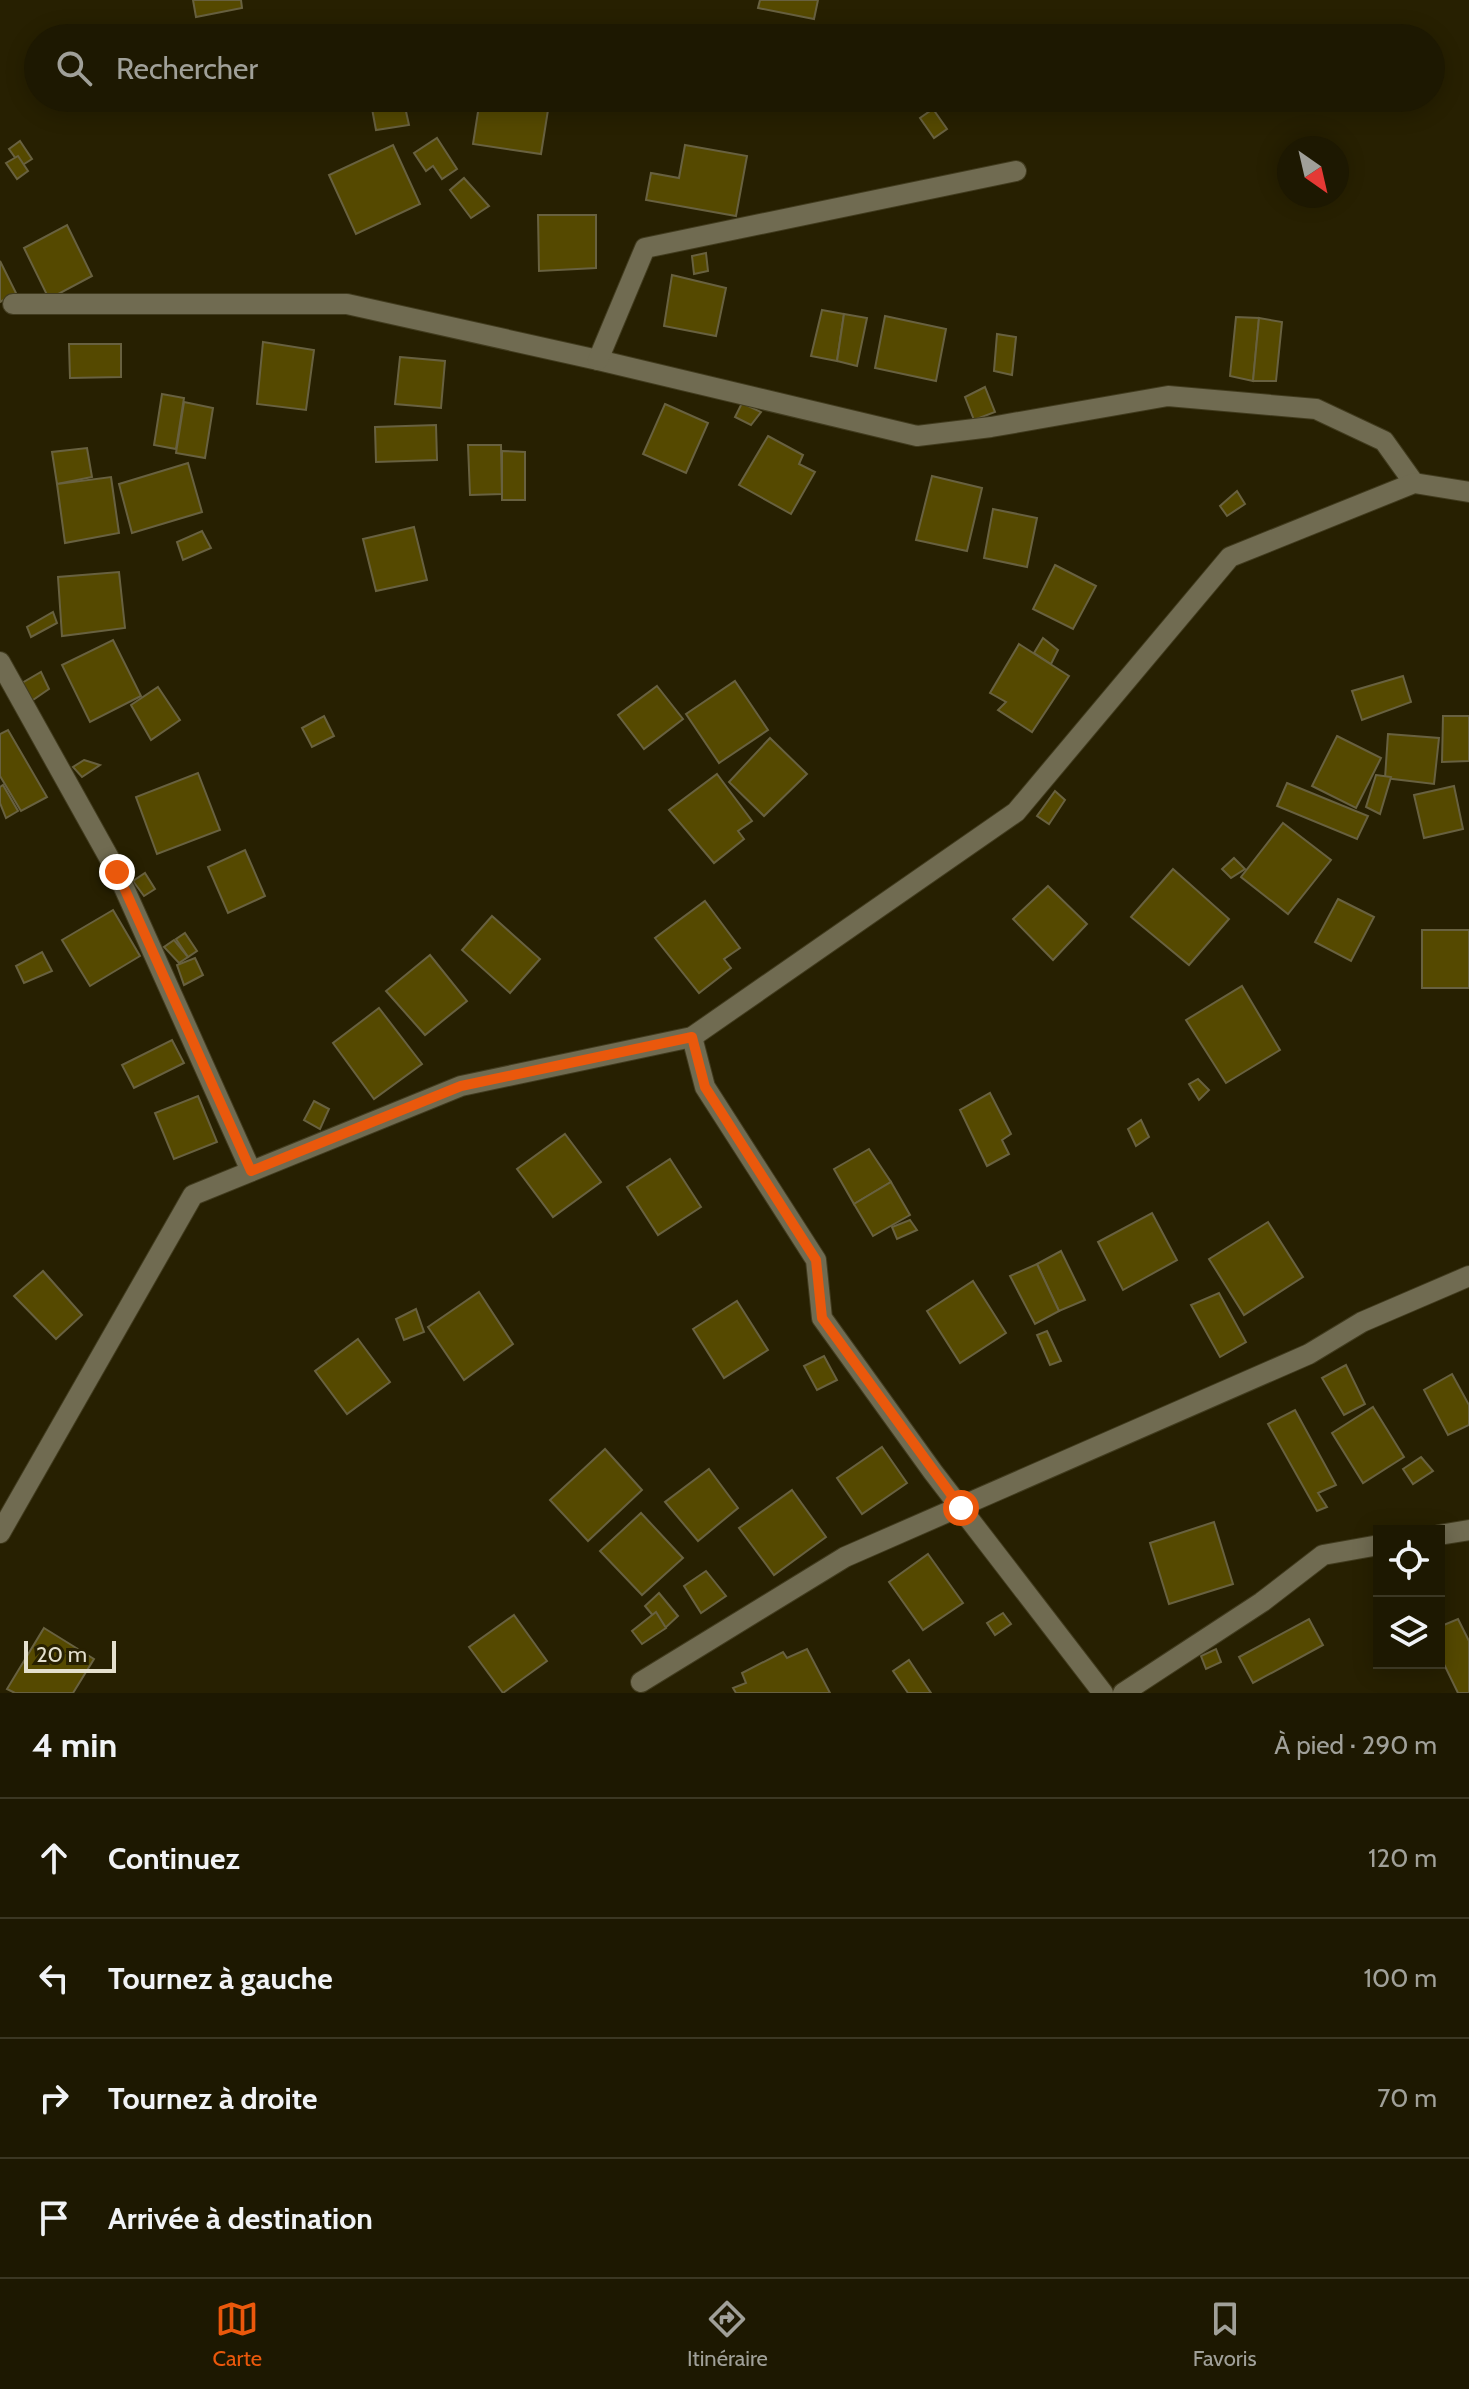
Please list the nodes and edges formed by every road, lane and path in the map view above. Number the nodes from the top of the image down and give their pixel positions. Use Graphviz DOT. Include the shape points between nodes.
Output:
graph roads {
  1 [pos="1016,171"];
  2 [pos="13,304"];
  3 [pos="598,360"];
  4 [pos="1414,483"];
  5 [pos="1469,492"];
  6 [pos="0,662"];
  7 [pos="692,1037"];
  8 [pos="251,1171"];
  9 [pos="1469,1276"];
  10 [pos="961,1508"];
  11 [pos="1469,1530"];
  12 [pos="0,1533"];
  13 [pos="1445,1534"];
  14 [pos="1373,1546"];
  15 [pos="641,1682"];
  16 [pos="1103,1693"];
  17 [pos="1123,1693"];
  1 -- 3 [label="street" via="645,248"];
  2 -- 3 [label="street" via="347,304"];
  3 -- 4 [label="street" via="917,436 1168,396 1316,409 1384,441"];
  4 -- 5 [label="street"];
  4 -- 7 [label="street" via="1230,557 1016,812"];
  6 -- 8 [label="street" via="117,872"];
  7 -- 8 [label="street" via="461,1086"];
  7 -- 10 [label="street" via="705,1087 816,1260 822,1318"];
  8 -- 12 [label="street" via="193,1195"];
  9 -- 10 [label="street" via="1362,1322 1309,1354"];
  10 -- 15 [label="street" via="845,1557"];
  10 -- 16 [label="street"];
  11 -- 13 [label="street"];
  14 -- 17 [label="street" via="1323,1555 1262,1602"];
}
